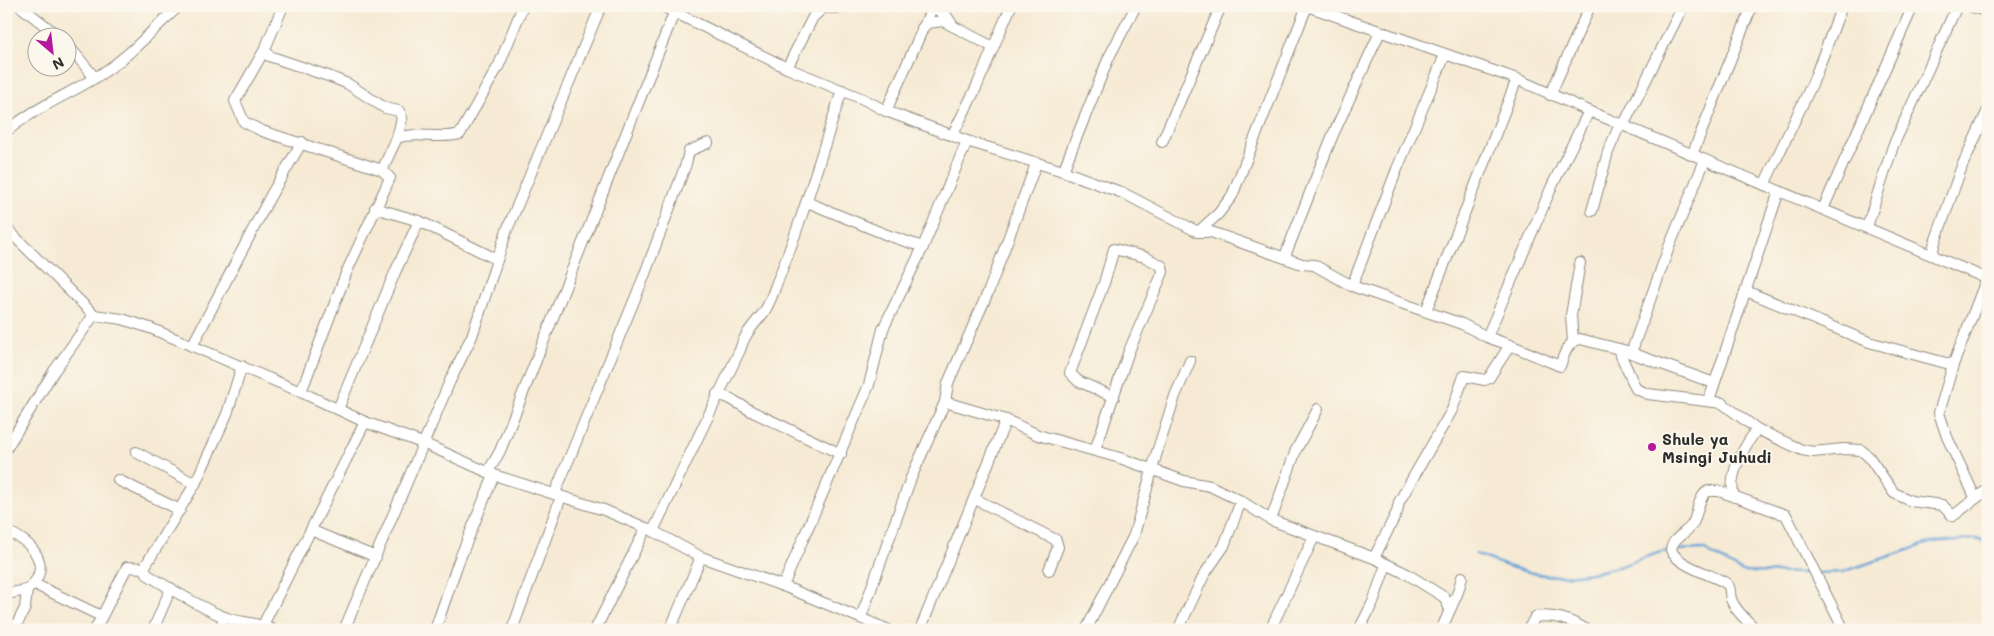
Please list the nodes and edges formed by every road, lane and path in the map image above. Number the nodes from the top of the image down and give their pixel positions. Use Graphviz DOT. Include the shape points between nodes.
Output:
graph roads {
  1 [pos="20,6"];
  2 [pos="178,6"];
  3 [pos="283,6"];
  4 [pos="523,6"];
  5 [pos="601,6"];
  6 [pos="662,6"];
  7 [pos="1011,6"];
  8 [pos="1136,6"];
  9 [pos="1221,6"];
  10 [pos="1307,6"];
  11 [pos="1590,6"];
  12 [pos="1683,6"];
  13 [pos="1752,6"];
  14 [pos="1842,6"];
  15 [pos="1913,6"];
  16 [pos="1956,6"];
  17 [pos="1970,6"];
  18 [pos="932,7"];
  19 [pos="840,8"];
  20 [pos="676,10"];
  21 [pos="1988,12"];
  22 [pos="953,27"];
  23 [pos="48,28"];
  24 [pos="922,29"];
  25 [pos="1380,32"];
  26 [pos="993,47"];
  27 [pos="265,49"];
  28 [pos="1445,55"];
  29 [pos="78,57"];
  30 [pos="786,68"];
  31 [pos="95,78"];
  32 [pos="1517,79"];
  33 [pos="842,90"];
  34 [pos="1550,95"];
  35 [pos="1988,110"];
  36 [pos="886,111"];
  37 [pos="1589,111"];
  38 [pos="1622,125"];
  39 [pos="6,132"];
  40 [pos="953,134"];
  41 [pos="397,138"];
  42 [pos="967,140"];
  43 [pos="302,142"];
  44 [pos="1162,142"];
  45 [pos="708,143"];
  46 [pos="1692,155"];
  47 [pos="1705,160"];
  48 [pos="1036,164"];
  49 [pos="382,170"];
  50 [pos="1063,171"];
  51 [pos="1764,185"];
  52 [pos="1779,191"];
  53 [pos="807,202"];
  54 [pos="376,208"];
  55 [pos="1823,210"];
  56 [pos="1592,211"];
  57 [pos="419,221"];
  58 [pos="1867,227"];
  59 [pos="6,228"];
  60 [pos="1198,232"];
  61 [pos="923,247"];
  62 [pos="1932,255"];
  63 [pos="1285,256"];
  64 [pos="496,259"];
  65 [pos="1580,263"];
  66 [pos="1987,279"];
  67 [pos="1352,286"];
  68 [pos="1746,291"];
  69 [pos="1426,311"];
  70 [pos="94,314"];
  71 [pos="1487,337"];
  72 [pos="1573,341"];
  73 [pos="1510,344"];
  74 [pos="192,346"];
  75 [pos="1618,349"];
  76 [pos="1631,353"];
  77 [pos="1190,361"];
  78 [pos="1953,365"];
  79 [pos="242,366"];
  80 [pos="1714,383"];
  81 [pos="301,392"];
  82 [pos="717,394"];
  83 [pos="1114,397"];
  84 [pos="1709,400"];
  85 [pos="945,402"];
  86 [pos="338,409"];
  87 [pos="1318,409"];
  88 [pos="1006,420"];
  89 [pos="365,422"];
  90 [pos="1757,429"];
  91 [pos="425,444"];
  92 [pos="6,449"];
  93 [pos="1095,450"];
  94 [pos="136,452"];
  95 [pos="840,454"];
  96 [pos="1152,468"];
  97 [pos="492,474"];
  98 [pos="118,480"];
  99 [pos="1732,482"];
  100 [pos="194,484"];
  101 [pos="1988,489"];
  102 [pos="1719,491"];
  103 [pos="558,495"];
  104 [pos="1734,497"];
  105 [pos="1975,497"];
  106 [pos="975,499"];
  107 [pos="1241,501"];
  108 [pos="180,510"];
  109 [pos="1271,520"];
  110 [pos="650,530"];
  111 [pos="6,531"];
  112 [pos="312,531"];
  113 [pos="1314,537"];
  114 [pos="701,556"];
  115 [pos="376,558"];
  116 [pos="1374,558"];
  117 [pos="1386,565"];
  118 [pos="144,568"];
  119 [pos="1049,570"];
  120 [pos="1462,577"];
  121 [pos="783,586"];
  122 [pos="31,587"];
  123 [pos="171,588"];
  124 [pos="6,594"];
  125 [pos="1450,609"];
  126 [pos="102,616"];
  127 [pos="860,616"];
  128 [pos="224,617"];
  129 [pos="263,625"];
  130 [pos="14,630"];
  131 [pos="95,630"];
  132 [pos="153,630"];
  133 [pos="219,630"];
  134 [pos="273,630"];
  135 [pos="344,630"];
  136 [pos="435,630"];
  137 [pos="512,630"];
  138 [pos="595,630"];
  139 [pos="670,630"];
  140 [pos="889,630"];
  141 [pos="920,630"];
  142 [pos="1086,630"];
  143 [pos="1178,630"];
  144 [pos="1270,630"];
  145 [pos="1359,630"];
  146 [pos="1441,630"];
  147 [pos="1528,630"];
  148 [pos="1587,630"];
  149 [pos="1756,630"];
  150 [pos="1844,630"];
  1 -- 23 [label="street"];
  2 -- 31 [label="street" via="126,56"];
  3 -- 27 [label="street"];
  4 -- 41 [label="street" via="499,65 460,134 448,138"];
  5 -- 64 [label="street"];
  6 -- 20 [label="street"];
  7 -- 26 [label="street"];
  8 -- 50 [label="street" via="1109,57"];
  9 -- 44 [label="street"];
  10 -- 25 [label="street"];
  10 -- 60 [label="street" via="1232,196"];
  11 -- 34 [label="street"];
  12 -- 38 [label="street"];
  13 -- 46 [label="street"];
  14 -- 51 [label="street" via="1813,82"];
  15 -- 55 [label="street"];
  16 -- 58 [label="street" via="1893,146"];
  17 -- 21 [label="street"];
  18 -- 22 [label="street" via="946,15"];
  18 -- 24 [label="street"];
  19 -- 30 [label="street" via="827,7 813,17"];
  20 -- 30 [label="street"];
  20 -- 97 [label="street"];
  22 -- 24 [label="street" via="940,21"];
  22 -- 26 [label="street"];
  24 -- 36 [label="street"];
  25 -- 28 [label="street"];
  25 -- 63 [label="street" via="1332,137"];
  26 -- 40 [label="street"];
  27 -- 41 [label="street" via="277,60 348,84 385,108 399,111 402,118"];
  27 -- 43 [label="street" via="245,80 235,104 240,117 248,125"];
  28 -- 32 [label="street"];
  28 -- 67 [label="street"];
  29 -- 31 [label="street"];
  30 -- 33 [label="street"];
  31 -- 39 [label="street" via="26,115"];
  32 -- 34 [label="street"];
  32 -- 69 [label="street"];
  33 -- 36 [label="street"];
  33 -- 53 [label="street"];
  34 -- 37 [label="street"];
  35 -- 62 [label="street" via="1962,166"];
  36 -- 40 [label="street"];
  37 -- 38 [label="street"];
  37 -- 71 [label="street" via="1552,186"];
  38 -- 46 [label="street"];
  38 -- 56 [label="street" via="1608,152"];
  40 -- 42 [label="street"];
  41 -- 49 [label="street"];
  42 -- 48 [label="street"];
  42 -- 61 [label="street"];
  43 -- 49 [label="street"];
  43 -- 74 [label="street"];
  45 -- 103 [label="street" via="689,151 684,172"];
  46 -- 47 [label="street"];
  47 -- 51 [label="street"];
  47 -- 76 [label="street"];
  48 -- 50 [label="street"];
  48 -- 85 [label="street" via="989,290 948,383"];
  49 -- 54 [label="street" via="390,178"];
  50 -- 60 [label="street" via="1123,193"];
  51 -- 52 [label="street"];
  52 -- 55 [label="street"];
  52 -- 68 [label="street"];
  53 -- 61 [label="street"];
  53 -- 82 [label="street" via="765,311 750,327"];
  54 -- 57 [label="street"];
  54 -- 81 [label="street" via="347,271"];
  55 -- 58 [label="street"];
  57 -- 64 [label="street"];
  57 -- 86 [label="street"];
  58 -- 62 [label="street"];
  59 -- 70 [label="street"];
  60 -- 63 [label="street" via="1212,232"];
  61 -- 95 [label="street" via="883,329 869,385"];
  62 -- 66 [label="street"];
  63 -- 67 [label="street" via="1302,264 1314,265"];
  64 -- 91 [label="street" via="472,336"];
  65 -- 72 [label="street" via="1571,315"];
  66 -- 78 [label="street"];
  67 -- 69 [label="street"];
  68 -- 78 [label="street" via="1869,342"];
  68 -- 80 [label="street"];
  69 -- 71 [label="street"];
  70 -- 74 [label="street" via="134,322"];
  70 -- 92 [label="street"];
  71 -- 73 [label="street"];
  72 -- 73 [label="street" via="1560,366"];
  72 -- 75 [label="street" via="1591,340"];
  73 -- 116 [label="street" via="1489,378 1464,376 1452,410 1399,502"];
  74 -- 79 [label="street"];
  75 -- 76 [label="street"];
  75 -- 84 [label="street" via="1636,389 1648,394"];
  76 -- 80 [label="street"];
  77 -- 96 [label="street"];
  78 -- 105 [label="street" via="1939,413"];
  79 -- 81 [label="street"];
  79 -- 100 [label="street" via="227,414"];
  80 -- 84 [label="street"];
  81 -- 86 [label="street"];
  82 -- 95 [label="street"];
  82 -- 110 [label="street" via="702,431"];
  83 -- 83 [label="street" via="1078,381 1070,373 1114,249 1156,261 1163,272 1132,342"];
  83 -- 93 [label="street"];
  84 -- 90 [label="street" via="1722,403"];
  85 -- 88 [label="street"];
  85 -- 127 [label="street" via="911,478"];
  86 -- 89 [label="street"];
  87 -- 109 [label="street" via="1296,450"];
  88 -- 93 [label="street" via="1038,435"];
  88 -- 106 [label="street"];
  89 -- 91 [label="street"];
  89 -- 112 [label="street"];
  90 -- 99 [label="street" via="1745,446"];
  90 -- 105 [label="street" via="1802,450 1861,450 1894,494 1910,501 1942,505 1953,516"];
  91 -- 97 [label="street"];
  91 -- 115 [label="street"];
  93 -- 96 [label="street"];
  94 -- 100 [label="street"];
  95 -- 121 [label="street"];
  96 -- 107 [label="street" via="1184,481 1210,486"];
  96 -- 142 [label="street" via="1134,535"];
  97 -- 103 [label="street"];
  97 -- 136 [label="street"];
  98 -- 108 [label="street"];
  99 -- 102 [label="street"];
  99 -- 104 [label="street"];
  100 -- 108 [label="street"];
  101 -- 105 [label="street"];
  102 -- 104 [label="street"];
  102 -- 149 [label="street" via="1705,492 1693,522 1677,537 1671,550 1675,558 1724,582 1730,588 1731,600 1738,611"];
  103 -- 110 [label="street"];
  103 -- 137 [label="street"];
  104 -- 150 [label="street" via="1786,514"];
  106 -- 119 [label="street" via="1056,540 1058,547"];
  106 -- 141 [label="street"];
  107 -- 109 [label="street"];
  107 -- 143 [label="street" via="1224,546 1204,575"];
  108 -- 118 [label="street"];
  109 -- 113 [label="street"];
  110 -- 114 [label="street"];
  110 -- 138 [label="street"];
  111 -- 122 [label="street" via="25,540 39,560 39,573"];
  112 -- 115 [label="street"];
  112 -- 129 [label="street"];
  113 -- 116 [label="street"];
  113 -- 144 [label="street"];
  114 -- 121 [label="street"];
  114 -- 139 [label="street"];
  115 -- 135 [label="street"];
  116 -- 117 [label="street"];
  117 -- 125 [label="street" via="1444,597"];
  117 -- 145 [label="street"];
  118 -- 123 [label="street" via="148,575"];
  118 -- 126 [label="street" via="127,567"];
  120 -- 125 [label="street"];
  121 -- 127 [label="street"];
  122 -- 124 [label="street"];
  122 -- 126 [label="street"];
  122 -- 130 [label="street"];
  123 -- 128 [label="street"];
  123 -- 132 [label="street"];
  125 -- 146 [label="street"];
  126 -- 131 [label="street"];
  127 -- 140 [label="street"];
  128 -- 129 [label="street"];
  128 -- 133 [label="street"];
  129 -- 134 [label="street"];
  147 -- 148 [label="street" via="1535,617 1547,615"];
}
